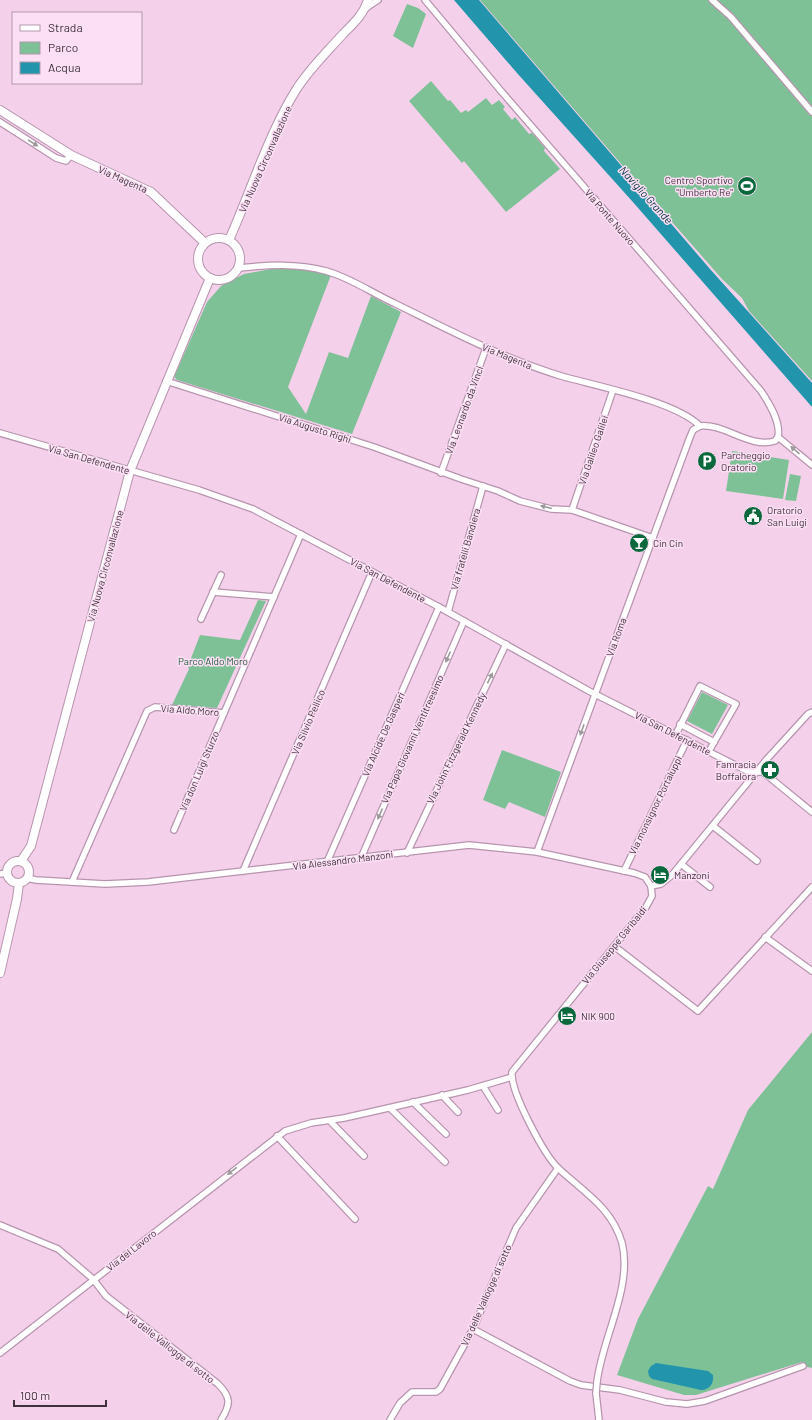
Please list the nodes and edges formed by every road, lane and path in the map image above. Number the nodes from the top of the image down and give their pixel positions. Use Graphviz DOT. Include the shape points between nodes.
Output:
graph roads {
  1 [pos="378,0"];
  2 [pos="421,0"];
  3 [pos="712,0"];
  4 [pos="426,1"];
  5 [pos="367,4"];
  6 [pos="0,110"];
  7 [pos="812,112"];
  8 [pos="0,122"];
  9 [pos="72,155"];
  10 [pos="229,240"];
  11 [pos="205,243"];
  12 [pos="238,268"];
  13 [pos="210,278"];
  14 [pos="486,348"];
  15 [pos="166,381"];
  16 [pos="613,390"];
  17 [pos="700,426"];
  18 [pos="0,433"];
  19 [pos="778,437"];
  20 [pos="812,465"];
  21 [pos="130,472"];
  22 [pos="442,473"];
  23 [pos="483,486"];
  24 [pos="572,510"];
  25 [pos="301,534"];
  26 [pos="653,538"];
  27 [pos="372,572"];
  28 [pos="221,575"];
  29 [pos="213,592"];
  30 [pos="274,597"];
  31 [pos="439,607"];
  32 [pos="448,612"];
  33 [pos="201,618"];
  34 [pos="464,621"];
  35 [pos="506,644"];
  36 [pos="595,693"];
  37 [pos="812,712"];
  38 [pos="224,713"];
  39 [pos="680,724"];
  40 [pos="676,734"];
  41 [pos="687,740"];
  42 [pos="714,742"];
  43 [pos="709,751"];
  44 [pos="757,772"];
  45 [pos="812,812"];
  46 [pos="713,826"];
  47 [pos="174,830"];
  48 [pos="407,852"];
  49 [pos="537,852"];
  50 [pos="360,858"];
  51 [pos="22,861"];
  52 [pos="757,861"];
  53 [pos="327,862"];
  54 [pos="681,864"];
  55 [pos="243,871"];
  56 [pos="624,871"];
  57 [pos="3,873"];
  58 [pos="28,878"];
  59 [pos="72,882"];
  60 [pos="19,883"];
  61 [pos="651,886"];
  62 [pos="710,887"];
  63 [pos="812,887"];
  64 [pos="765,937"];
  65 [pos="614,946"];
  66 [pos="812,971"];
  67 [pos="0,973"];
  68 [pos="512,1077"];
  69 [pos="483,1086"];
  70 [pos="442,1095"];
  71 [pos="413,1102"];
  72 [pos="390,1108"];
  73 [pos="498,1110"];
  74 [pos="458,1112"];
  75 [pos="330,1121"];
  76 [pos="446,1134"];
  77 [pos="277,1136"];
  78 [pos="364,1156"];
  79 [pos="445,1162"];
  80 [pos="558,1168"];
  81 [pos="355,1219"];
  82 [pos="0,1225"];
  83 [pos="93,1279"];
  84 [pos="473,1330"];
  85 [pos="0,1353"];
  86 [pos="803,1366"];
  87 [pos="221,1420"];
  88 [pos="390,1420"];
  89 [pos="599,1420"];
  1 -- 5 [label="street"];
  2 -- 4 [label="street, Via Ponte Nuovo"];
  3 -- 7 [label="street" via="731,17"];
  4 -- 19 [label="street, Via Ponte Nuovo" via="500,91 761,391 776,420"];
  5 -- 10 [label="street, Via Nuova Circonvallazione" via="297,88 284,111"];
  6 -- 9 [label="street, Via Magenta"];
  8 -- 9 [label="street, one-way" via="56,158 66,161"];
  9 -- 11 [label="street, Via Magenta" via="151,192"];
  10 -- 11 [label="street" via="216,238"];
  10 -- 12 [label="street" via="238,249"];
  11 -- 13 [label="street" via="198,255 198,262 204,274"];
  12 -- 13 [label="street" via="234,274 223,280"];
  12 -- 14 [label="street, Via Magenta" via="266,265 328,271"];
  13 -- 15 [label="street, Via Nuova Circonvallazione"];
  14 -- 16 [label="street, Via Magenta" via="526,364"];
  14 -- 22 [label="street, Via Leonardo da Vinci"];
  15 -- 21 [label="street, Via Nuova Circonvallazione"];
  15 -- 22 [label="street, Via Augusto Righi" via="374,447"];
  16 -- 17 [label="street, Via Magenta" via="680,412"];
  16 -- 24 [label="street, Via Galileo Galilei"];
  17 -- 19 [label="street, Via Magenta" via="711,426 763,442 775,441"];
  17 -- 26 [label="street, Via Roma" via="693,430 690,437"];
  18 -- 21 [label="street, Via San Defendente"];
  20 -- 19 [label="street, one-way"];
  21 -- 25 [label="street, Via San Defendente" via="225,499"];
  21 -- 51 [label="street, Via Nuova Circonvallazione" via="31,846"];
  22 -- 23 [label="street, Via Augusto Righi"];
  24 -- 23 [label="street, Via Augusto Righi, one-way" via="551,509 520,501"];
  23 -- 32 [label="street, Via fratelli Bandiera"];
  24 -- 26 [label="street, Via Augusto Righi"];
  25 -- 27 [label="street, Via San Defendente"];
  25 -- 30 [label="street, Via Aldo Moro"];
  26 -- 36 [label="street, Via Roma"];
  27 -- 31 [label="street, Via San Defendente"];
  27 -- 55 [label="street, Via Silvio Pellico"];
  28 -- 29 [label="street"];
  29 -- 30 [label="street"];
  29 -- 33 [label="street"];
  30 -- 38 [label="street, Via Aldo Moro"];
  31 -- 32 [label="street, Via San Defendente"];
  31 -- 53 [label="street, Via Alcide De Gasperi"];
  32 -- 34 [label="street, Via San Defendente"];
  34 -- 35 [label="street, Via San Defendente"];
  34 -- 50 [label="street, Via Papa Giovanni Ventitreesimo, one-way"];
  35 -- 36 [label="street, Via San Defendente"];
  48 -- 35 [label="street, Via John Fitzgerald Kennedy, one-way"];
  36 -- 40 [label="street, Via San Defendente"];
  36 -- 49 [label="street, Via Roma, one-way"];
  37 -- 44 [label="street"];
  38 -- 47 [label="street, Via don Luigi Sturzo"];
  38 -- 59 [label="street, Via Aldo Moro" via="155,707 147,711"];
  39 -- 40 [label="street"];
  39 -- 42 [label="street"];
  39 -- 42 [label="street" via="700,686 736,704"];
  40 -- 41 [label="street, Via San Defendente"];
  41 -- 43 [label="street, Via San Defendente"];
  41 -- 56 [label="street, Via monsignor Portaluppi"];
  42 -- 43 [label="street"];
  43 -- 44 [label="street, Via San Defendente" via="749,772"];
  44 -- 45 [label="street, Via San Defendente" via="763,772"];
  44 -- 46 [label="street"];
  46 -- 52 [label="street"];
  46 -- 54 [label="street"];
  48 -- 49 [label="street, Via Alessandro Manzoni" via="469,845"];
  48 -- 50 [label="street, Via Alessandro Manzoni"];
  49 -- 56 [label="street, Via Alessandro Manzoni"];
  50 -- 53 [label="street, Via Alessandro Manzoni"];
  51 -- 57 [label="street" via="11,863"];
  51 -- 58 [label="street" via="28,868"];
  53 -- 55 [label="street, Via Alessandro Manzoni"];
  54 -- 61 [label="street" via="661,884"];
  54 -- 62 [label="street"];
  55 -- 59 [label="street, Via Alessandro Manzoni" via="148,882"];
  56 -- 61 [label="street, Via Alessandro Manzoni" via="645,877"];
  57 -- 60 [label="street" via="12,881"];
  58 -- 59 [label="street, Via Alessandro Manzoni"];
  58 -- 60 [label="street"];
  60 -- 67 [label="street"];
  61 -- 65 [label="street, Via Giuseppe Garibaldi" via="652,896 646,906"];
  63 -- 64 [label="street"];
  64 -- 65 [label="street" via="698,1011"];
  64 -- 66 [label="street"];
  65 -- 68 [label="street, Via Giuseppe Garibaldi" via="517,1064"];
  68 -- 69 [label="street, Via del Lavoro"];
  68 -- 80 [label="street" via="519,1101"];
  69 -- 70 [label="street, Via del Lavoro"];
  69 -- 73 [label="street"];
  70 -- 71 [label="street, Via del Lavoro"];
  70 -- 74 [label="street"];
  71 -- 72 [label="street, Via del Lavoro"];
  71 -- 76 [label="street"];
  72 -- 75 [label="street, Via del Lavoro"];
  72 -- 79 [label="street"];
  75 -- 77 [label="street, Via del Lavoro" via="311,1123"];
  75 -- 78 [label="street"];
  77 -- 81 [label="street"];
  77 -- 83 [label="street, Via del Lavoro, one-way"];
  80 -- 84 [label="street, Via delle Vallogge di sotto" via="516,1228"];
  80 -- 89 [label="street, bridge" via="609,1214 622,1244 624,1277 602,1354 597,1382"];
  82 -- 83 [label="street, Via delle Vallogge di sotto" via="58,1249"];
  83 -- 85 [label="street, Via del Lavoro"];
  83 -- 87 [label="street, Via delle Vallogge di sotto" via="106,1296 224,1390 229,1402"];
  84 -- 86 [label="street" via="581,1385 620,1390 678,1404 705,1401"];
  84 -- 88 [label="street, Via delle Vallogge di sotto" via="440,1389 436,1392 412,1392 400,1403"];
}
